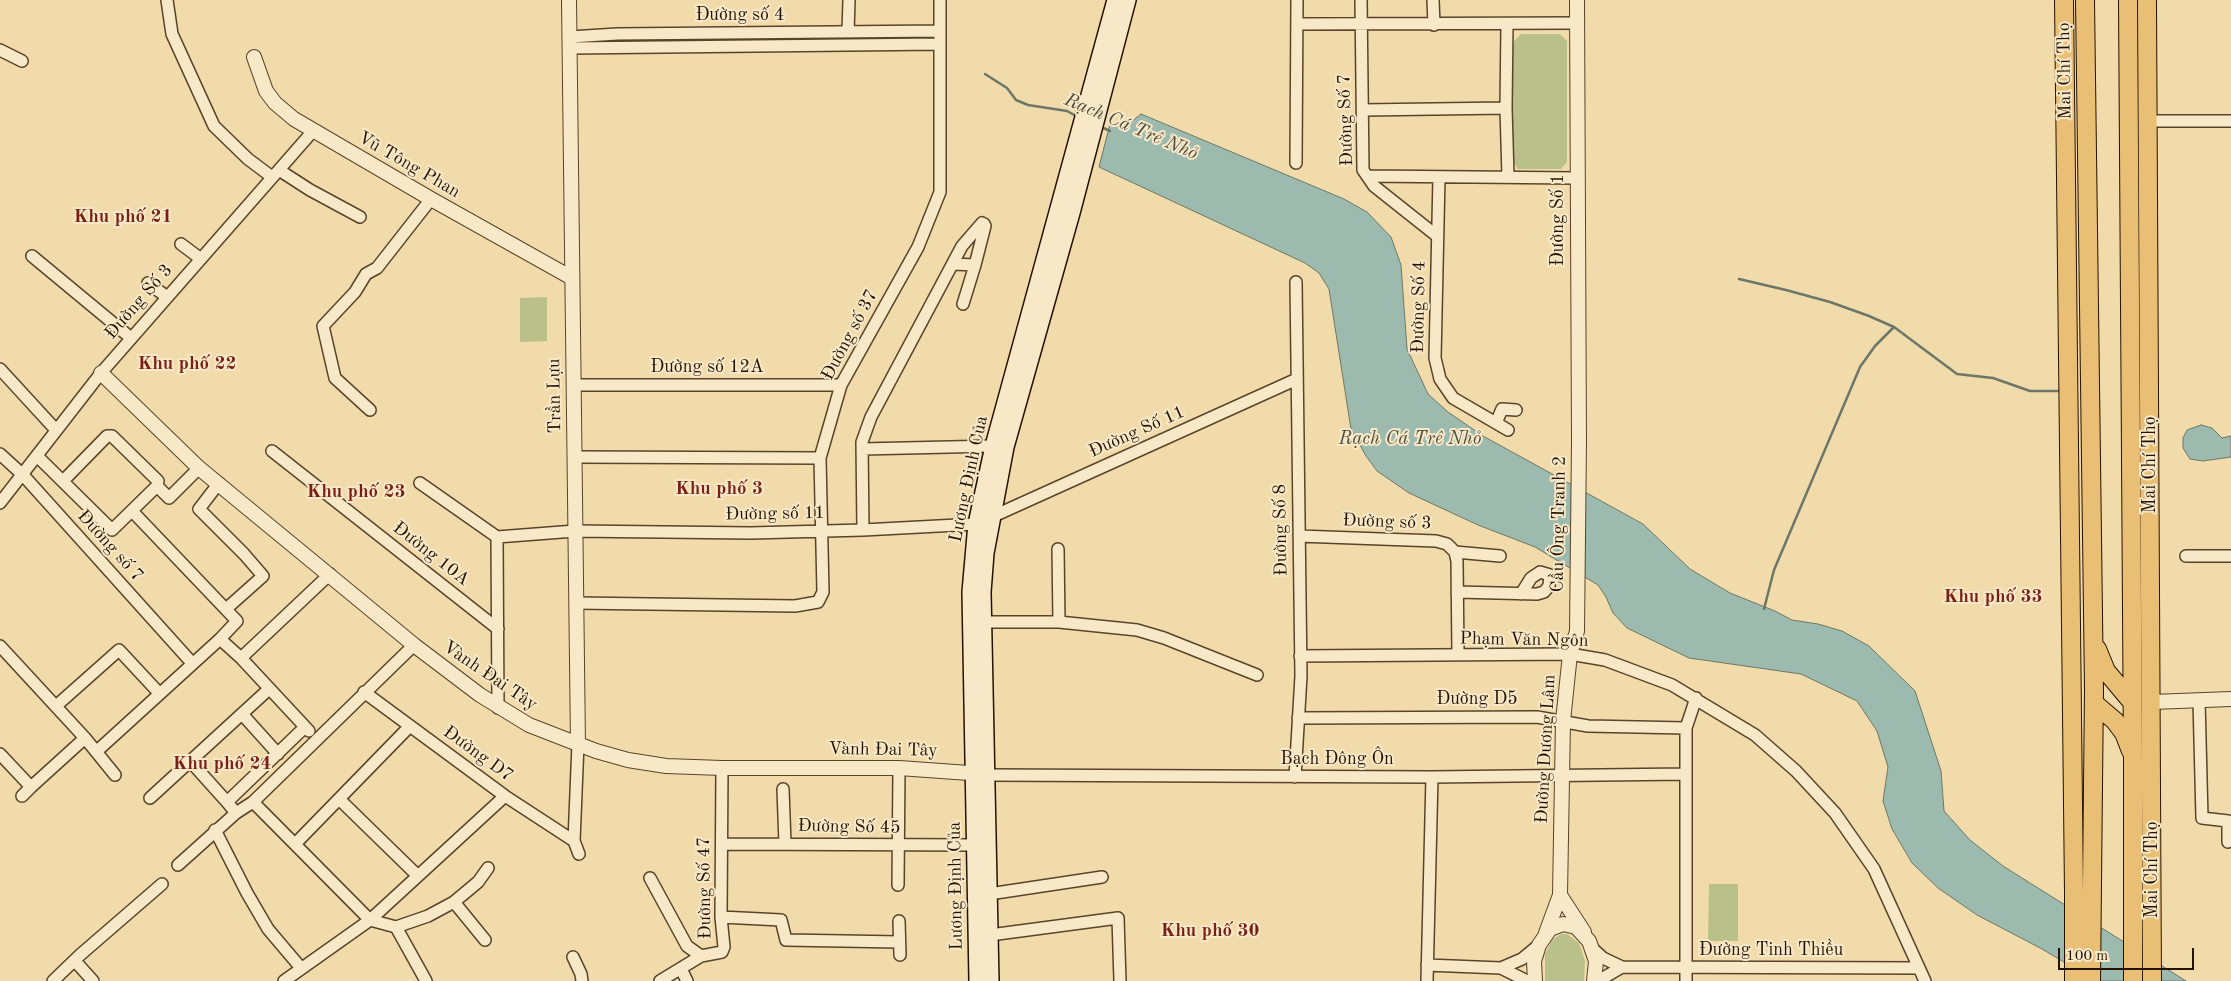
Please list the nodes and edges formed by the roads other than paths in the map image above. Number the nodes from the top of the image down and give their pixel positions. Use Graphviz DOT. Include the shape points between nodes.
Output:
graph roads {
  1 [pos="167,0"];
  2 [pos="569,0"];
  3 [pos="849,0"];
  4 [pos="940,0"];
  5 [pos="1115,0"];
  6 [pos="1128,0"];
  7 [pos="1297,0"];
  8 [pos="1361,0"];
  9 [pos="1433,0"];
  10 [pos="1577,0"];
  11 [pos="2064,0"];
  12 [pos="2085,0"];
  13 [pos="2128,0"];
  14 [pos="2147,0"];
  15 [pos="1297,24"];
  16 [pos="1360,24"];
  17 [pos="1507,24"];
  18 [pos="1577,24"];
  19 [pos="1434,25"];
  20 [pos="940,31"];
  21 [pos="848,32"];
  22 [pos="570,43"];
  23 [pos="940,44"];
  24 [pos="0,50"];
  25 [pos="254,58"];
  26 [pos="22,61"];
  27 [pos="1104,71"];
  28 [pos="1506,108"];
  29 [pos="1363,110"];
  30 [pos="2149,121"];
  31 [pos="2231,121"];
  32 [pos="313,131"];
  33 [pos="1296,163"];
  34 [pos="276,173"];
  35 [pos="1367,176"];
  36 [pos="1508,176"];
  37 [pos="1439,177"];
  38 [pos="1577,178"];
  39 [pos="431,199"];
  40 [pos="1065,211"];
  41 [pos="360,216"];
  42 [pos="1437,236"];
  43 [pos="181,244"];
  44 [pos="32,256"];
  45 [pos="200,259"];
  46 [pos="953,264"];
  47 [pos="975,265"];
  48 [pos="572,278"];
  49 [pos="1296,282"];
  50 [pos="148,283"];
  51 [pos="167,297"];
  52 [pos="963,304"];
  53 [pos="131,338"];
  54 [pos="0,369"];
  55 [pos="101,373"];
  56 [pos="1297,379"];
  57 [pos="841,385"];
  58 [pos="574,386"];
  59 [pos="370,410"];
  60 [pos="1516,410"];
  61 [pos="1496,423"];
  62 [pos="56,430"];
  63 [pos="1508,430"];
  64 [pos="1579,441"];
  65 [pos="993,446"];
  66 [pos="862,450"];
  67 [pos="272,451"];
  68 [pos="0,454"];
  69 [pos="37,456"];
  70 [pos="574,457"];
  71 [pos="820,458"];
  72 [pos="199,468"];
  73 [pos="22,475"];
  74 [pos="63,481"];
  75 [pos="219,483"];
  76 [pos="420,483"];
  77 [pos="157,486"];
  78 [pos="0,504"];
  79 [pos="133,512"];
  80 [pos="991,517"];
  81 [pos="976,524"];
  82 [pos="575,530"];
  83 [pos="863,530"];
  84 [pos="822,531"];
  85 [pos="1299,536"];
  86 [pos="497,537"];
  87 [pos="1058,549"];
  88 [pos="1455,552"];
  89 [pos="1500,556"];
  90 [pos="2186,556"];
  91 [pos="2231,556"];
  92 [pos="330,574"];
  93 [pos="1457,592"];
  94 [pos="1521,594"];
  95 [pos="576,603"];
  96 [pos="1577,607"];
  97 [pos="226,609"];
  98 [pos="984,622"];
  99 [pos="1059,622"];
  100 [pos="498,628"];
  101 [pos="2093,638"];
  102 [pos="220,639"];
  103 [pos="414,645"];
  104 [pos="0,646"];
  105 [pos="1570,654"];
  106 [pos="1458,655"];
  107 [pos="1300,656"];
  108 [pos="241,658"];
  109 [pos="192,663"];
  110 [pos="1257,675"];
  111 [pos="269,689"];
  112 [pos="364,692"];
  113 [pos="159,693"];
  114 [pos="1696,698"];
  115 [pos="2231,699"];
  116 [pos="2199,700"];
  117 [pos="2094,702"];
  118 [pos="2132,702"];
  119 [pos="2152,702"];
  120 [pos="2072,703"];
  121 [pos="56,706"];
  122 [pos="498,708"];
  123 [pos="242,714"];
  124 [pos="1298,718"];
  125 [pos="1563,721"];
  126 [pos="410,726"];
  127 [pos="304,728"];
  128 [pos="1686,728"];
  129 [pos="318,736"];
  130 [pos="86,738"];
  131 [pos="578,744"];
  132 [pos="97,751"];
  133 [pos="0,754"];
  134 [pos="278,754"];
  135 [pos="2133,761"];
  136 [pos="191,762"];
  137 [pos="722,768"];
  138 [pos="899,768"];
  139 [pos="973,772"];
  140 [pos="1686,774"];
  141 [pos="115,775"];
  142 [pos="988,775"];
  143 [pos="1295,776"];
  144 [pos="1562,776"];
  145 [pos="1432,777"];
  146 [pos="32,787"];
  147 [pos="783,789"];
  148 [pos="22,796"];
  149 [pos="505,796"];
  150 [pos="150,798"];
  151 [pos="339,799"];
  152 [pos="227,802"];
  153 [pos="253,802"];
  154 [pos="236,813"];
  155 [pos="215,830"];
  156 [pos="574,841"];
  157 [pos="2228,842"];
  158 [pos="295,844"];
  159 [pos="722,844"];
  160 [pos="785,844"];
  161 [pos="974,845"];
  162 [pos="898,846"];
  163 [pos="579,854"];
  164 [pos="178,865"];
  165 [pos="488,868"];
  166 [pos="418,876"];
  167 [pos="650,878"];
  168 [pos="1102,878"];
  169 [pos="162,884"];
  170 [pos="898,886"];
  171 [pos="989,894"];
  172 [pos="1560,895"];
  173 [pos="454,902"];
  174 [pos="721,917"];
  175 [pos="370,920"];
  176 [pos="899,921"];
  177 [pos="396,927"];
  178 [pos="990,935"];
  179 [pos="1542,939"];
  180 [pos="485,940"];
  181 [pos="1588,941"];
  182 [pos="899,942"];
  183 [pos="900,955"];
  184 [pos="701,956"];
  185 [pos="573,957"];
  186 [pos="75,961"];
  187 [pos="1427,965"];
  188 [pos="1622,967"];
  189 [pos="301,968"];
  190 [pos="1501,968"];
  191 [pos="1686,968"];
  192 [pos="1919,968"];
  193 [pos="681,969"];
  194 [pos="53,981"];
  195 [pos="94,981"];
  196 [pos="284,981"];
  197 [pos="426,981"];
  198 [pos="582,981"];
  199 [pos="660,981"];
  200 [pos="687,981"];
  201 [pos="977,981"];
  202 [pos="991,981"];
  203 [pos="1120,981"];
  204 [pos="1427,981"];
  205 [pos="1527,981"];
  206 [pos="1535,981"];
  207 [pos="1594,981"];
  208 [pos="1598,981"];
  209 [pos="1686,981"];
  210 [pos="1925,981"];
  211 [pos="2074,981"];
  212 [pos="2091,981"];
  213 [pos="2133,981"];
  214 [pos="2152,981"];
  1 -- 34 [label="street" via="172,34 214,126 248,159"];
  2 -- 22 [label="street, Trần Lựu"];
  3 -- 21 [label="street"];
  4 -- 20 [label="street, Đường số 37"];
  5 -- 27 [label="main road, Lương Định Của"];
  6 -- 27 [label="main road, Lương Định Của"];
  7 -- 15 [label="street"];
  8 -- 16 [label="street, Đường Số 7"];
  9 -- 19 [label="street"];
  10 -- 18 [label="street, Đường Số 1"];
  11 -- 120 [label="main road, Mai Chí Thọ"];
  12 -- 101 [label="main road, Mai Chí Thọ"];
  13 -- 118 [label="main road, Mai Chí Thọ"];
  14 -- 30 [label="main road, Mai Chí Thọ"];
  15 -- 16 [label="street"];
  15 -- 33 [label="street"];
  16 -- 19 [label="street"];
  16 -- 29 [label="street, Đường Số 7"];
  17 -- 18 [label="street"];
  17 -- 19 [label="street"];
  17 -- 28 [label="street"];
  18 -- 38 [label="street, Đường Số 1"];
  20 -- 21 [label="street, Đường số 4"];
  20 -- 23 [label="street, Đường số 37"];
  21 -- 22 [label="street, Đường số 4" via="617,34"];
  22 -- 23 [label="street, Đường số 4"];
  22 -- 48 [label="street, Trần Lựu"];
  23 -- 57 [label="street, Đường số 37" via="940,192 918,247"];
  24 -- 26 [label="street"];
  25 -- 32 [label="street, Vũ Tông Phan" via="262,81 275,102"];
  27 -- 40 [label="main road, Lương Định Của"];
  28 -- 29 [label="street"];
  28 -- 36 [label="street"];
  29 -- 35 [label="street, Đường Số 7" via="1363,170"];
  30 -- 31 [label="street"];
  30 -- 119 [label="main road, Mai Chí Thọ"];
  32 -- 34 [label="street, Đường Số 3"];
  32 -- 39 [label="street, Vũ Tông Phan"];
  34 -- 41 [label="street"];
  34 -- 45 [label="street, Đường Số 3"];
  35 -- 37 [label="street"];
  35 -- 42 [label="street, Đường Số 7" via="1374,186"];
  36 -- 37 [label="street"];
  36 -- 38 [label="street"];
  37 -- 42 [label="street, Đường Số 4"];
  38 -- 64 [label="street, Đường Số 1"];
  39 -- 48 [label="street, Vũ Tông Phan"];
  39 -- 59 [label="street" via="377,268 366,274 355,292 323,326 335,378"];
  40 -- 65 [label="main road, Lương Định Của"];
  40 -- 80 [label="main road, Lương Định Của"];
  42 -- 61 [label="street, Đường Số 4" via="1435,358 1440,379 1454,398"];
  43 -- 45 [label="street"];
  44 -- 53 [label="street" via="64,276"];
  45 -- 51 [label="street, Đường Số 3"];
  46 -- 47 [label="street"];
  46 -- 47 [label="street" via="962,246 983,223 985,226"];
  46 -- 66 [label="street" via="872,417"];
  47 -- 52 [label="street"];
  48 -- 58 [label="street, Trần Lựu"];
  49 -- 56 [label="street, Đường Số 8"];
  50 -- 51 [label="street"];
  51 -- 53 [label="street, Đường Số 3"];
  53 -- 55 [label="street, Đường Số 3"];
  54 -- 62 [label="street"];
  55 -- 62 [label="street, Đường Số 3"];
  55 -- 72 [label="street, Vành Đai Tây"];
  56 -- 80 [label="street, Đường Số 11"];
  56 -- 85 [label="street, Đường Số 8"];
  57 -- 58 [label="street, Đường số 12A"];
  57 -- 71 [label="street, Đường số 37"];
  58 -- 70 [label="street, Trần Lựu"];
  60 -- 61 [label="street" via="1502,409"];
  61 -- 63 [label="street, Đường Số 4"];
  62 -- 69 [label="street, Đường Số 3"];
  64 -- 96 [label="street, Cầu Ông Tranh 2"];
  65 -- 66 [label="street"];
  65 -- 81 [label="main road, Lương Định Của"];
  66 -- 83 [label="street"];
  67 -- 100 [label="street, Đường 10A"];
  68 -- 73 [label="street, Đường số 7"];
  69 -- 73 [label="street, Đường Số 3"];
  69 -- 74 [label="street"];
  70 -- 71 [label="street"];
  70 -- 82 [label="street, Trần Lựu"];
  71 -- 84 [label="street, Đường số 37"];
  72 -- 75 [label="street, Vành Đai Tây"];
  72 -- 77 [label="street" via="169,498"];
  73 -- 78 [label="street, Đường Số 3"];
  73 -- 109 [label="street, Đường số 7"];
  74 -- 77 [label="street" via="107,436 112,436 158,481"];
  74 -- 79 [label="street" via="112,530"];
  75 -- 92 [label="street, Vành Đai Tây"];
  75 -- 97 [label="street" via="199,509 263,576"];
  76 -- 86 [label="street"];
  77 -- 79 [label="street"];
  79 -- 97 [label="street"];
  80 -- 81 [label="street, Đường Số 11"];
  80 -- 98 [label="main road, Lương Định Của" via="986,553"];
  81 -- 83 [label="street, Đường số 11"];
  81 -- 139 [label="main road, Lương Định Của" via="970,592"];
  82 -- 84 [label="street, Đường số 11"];
  82 -- 86 [label="street"];
  82 -- 95 [label="street, Trần Lựu"];
  83 -- 84 [label="street, Đường số 11"];
  84 -- 95 [label="street, Đường số 37" via="823,592 818,602 795,606"];
  85 -- 88 [label="street, Đường số 3" via="1436,541 1448,544"];
  85 -- 107 [label="street, Đường Số 8"];
  86 -- 100 [label="street"];
  87 -- 99 [label="street"];
  88 -- 89 [label="street"];
  88 -- 93 [label="street"];
  90 -- 91 [label="street"];
  92 -- 103 [label="street, Vành Đai Tây"];
  92 -- 108 [label="street"];
  93 -- 94 [label="street"];
  93 -- 106 [label="street"];
  95 -- 131 [label="street, Trần Lựu"];
  96 -- 105 [label="street, Đường Dương Lâm" via="1577,631"];
  97 -- 102 [label="street" via="237,621"];
  98 -- 99 [label="street"];
  98 -- 142 [label="main road, Lương Định Của"];
  99 -- 110 [label="street" via="1137,630"];
  100 -- 122 [label="street"];
  101 -- 117 [label="main road, Mai Chí Thọ"];
  101 -- 118 [label="main road" via="2106,671"];
  102 -- 108 [label="street"];
  102 -- 109 [label="street"];
  103 -- 112 [label="street"];
  103 -- 122 [label="street, Vành Đai Tây"];
  104 -- 121 [label="street"];
  105 -- 106 [label="street, Phạm Văn Ngôn"];
  105 -- 114 [label="street, Phạm Văn Ngôn" via="1605,660 1672,685"];
  105 -- 125 [label="street, Đường Dương Lâm"];
  106 -- 107 [label="street, Phạm Văn Ngôn"];
  107 -- 124 [label="street, Đường Số 8"];
  108 -- 111 [label="street"];
  109 -- 113 [label="street"];
  111 -- 123 [label="street"];
  111 -- 127 [label="street"];
  112 -- 126 [label="street, Đường D7"];
  112 -- 129 [label="street"];
  113 -- 121 [label="street" via="119,650"];
  113 -- 132 [label="street"];
  114 -- 128 [label="street"];
  114 -- 192 [label="street, Phạm Văn Ngôn" via="1755,736 1796,771 1835,813 1874,869"];
  115 -- 116 [label="street"];
  116 -- 119 [label="street"];
  116 -- 157 [label="street" via="2202,818 2228,821"];
  117 -- 118 [label="main road"];
  117 -- 120 [label="main road"];
  117 -- 135 [label="main road" via="2124,733"];
  117 -- 212 [label="main road, Mai Chí Thọ"];
  118 -- 119 [label="main road"];
  118 -- 135 [label="main road, Mai Chí Thọ"];
  119 -- 214 [label="main road, Mai Chí Thọ"];
  120 -- 211 [label="main road, Mai Chí Thọ"];
  121 -- 130 [label="street"];
  122 -- 131 [label="street, Vành Đai Tây" via="529,726"];
  123 -- 134 [label="street"];
  123 -- 136 [label="street"];
  124 -- 125 [label="street, Đường D5" via="1537,717"];
  124 -- 143 [label="street, Đường Số 8"];
  125 -- 128 [label="street, Đường D5" via="1588,726"];
  125 -- 144 [label="street, Đường Dương Lâm"];
  126 -- 149 [label="street, Đường D7"];
  126 -- 151 [label="street"];
  127 -- 129 [label="street"];
  127 -- 134 [label="street"];
  128 -- 140 [label="street"];
  129 -- 153 [label="street"];
  130 -- 132 [label="street"];
  130 -- 146 [label="street"];
  131 -- 137 [label="street, Vành Đai Tây" via="647,764"];
  131 -- 156 [label="street"];
  132 -- 141 [label="street"];
  133 -- 146 [label="street"];
  134 -- 152 [label="street"];
  135 -- 213 [label="main road, Mai Chí Thọ"];
  136 -- 150 [label="street"];
  136 -- 152 [label="street"];
  137 -- 138 [label="street, Vành Đai Tây"];
  137 -- 159 [label="street, Đường Số 47"];
  138 -- 139 [label="street, Vành Đai Tây"];
  138 -- 162 [label="street"];
  139 -- 142 [label="street, Vành Đai Tây"];
  139 -- 161 [label="main road, Lương Định Của"];
  140 -- 144 [label="street, Bạch Đông Ôn"];
  140 -- 191 [label="street"];
  142 -- 143 [label="street, Bạch Đông Ôn"];
  142 -- 171 [label="main road, Lương Định Của"];
  143 -- 145 [label="street, Bạch Đông Ôn"];
  144 -- 145 [label="street, Bạch Đông Ôn"];
  144 -- 172 [label="street, Đường Dương Lâm"];
  145 -- 187 [label="street"];
  146 -- 148 [label="street"];
  147 -- 160 [label="street"];
  149 -- 156 [label="street, Đường D7"];
  149 -- 166 [label="street"];
  151 -- 158 [label="street"];
  151 -- 166 [label="street"];
  152 -- 154 [label="street"];
  153 -- 154 [label="street"];
  153 -- 158 [label="street"];
  154 -- 155 [label="street"];
  155 -- 164 [label="street"];
  155 -- 189 [label="street" via="268,929"];
  156 -- 163 [label="street"];
  158 -- 175 [label="street"];
  159 -- 160 [label="street, Đường Số 45"];
  159 -- 174 [label="street, Đường Số 47"];
  160 -- 162 [label="street, Đường Số 45"];
  161 -- 162 [label="street, Đường Số 45"];
  161 -- 201 [label="main road, Lương Định Của"];
  162 -- 170 [label="street"];
  165 -- 173 [label="street" via="478,882"];
  166 -- 175 [label="street"];
  167 -- 184 [label="street, Đường Số 47" via="687,946"];
  168 -- 171 [label="street"];
  169 -- 186 [label="street"];
  171 -- 178 [label="main road, Lương Định Của"];
  172 -- 179 [label="street, Đường Dương Lâm"];
  172 -- 181 [label="street"];
  173 -- 177 [label="street" via="428,916"];
  173 -- 180 [label="street"];
  174 -- 182 [label="street" via="781,920 786,940"];
  174 -- 184 [label="street, Đường Số 47" via="722,952"];
  175 -- 177 [label="street"];
  175 -- 189 [label="street"];
  176 -- 182 [label="street"];
  177 -- 197 [label="street"];
  178 -- 202 [label="main road, Lương Định Của"];
  178 -- 203 [label="street" via="1118,918"];
  179 -- 181 [label="street" via="1558,925 1569,925 1576,926"];
  179 -- 190 [label="street" via="1522,959"];
  179 -- 206 [label="street, Đường Dương Lâm" via="1534,962"];
  181 -- 188 [label="street, Đường Tinh Thiều" via="1603,958"];
  181 -- 207 [label="street" via="1596,961"];
  182 -- 183 [label="street"];
  184 -- 193 [label="street"];
  185 -- 198 [label="street"];
  186 -- 194 [label="street"];
  186 -- 195 [label="street"];
  187 -- 190 [label="street"];
  187 -- 204 [label="street"];
  188 -- 191 [label="street, Đường Tinh Thiều"];
  188 -- 208 [label="street"];
  189 -- 196 [label="street"];
  190 -- 205 [label="street"];
  191 -- 192 [label="street, Đường Tinh Thiều"];
  191 -- 209 [label="street"];
  192 -- 210 [label="street, Phạm Văn Ngôn"];
  193 -- 199 [label="street"];
  193 -- 200 [label="street"];
}
